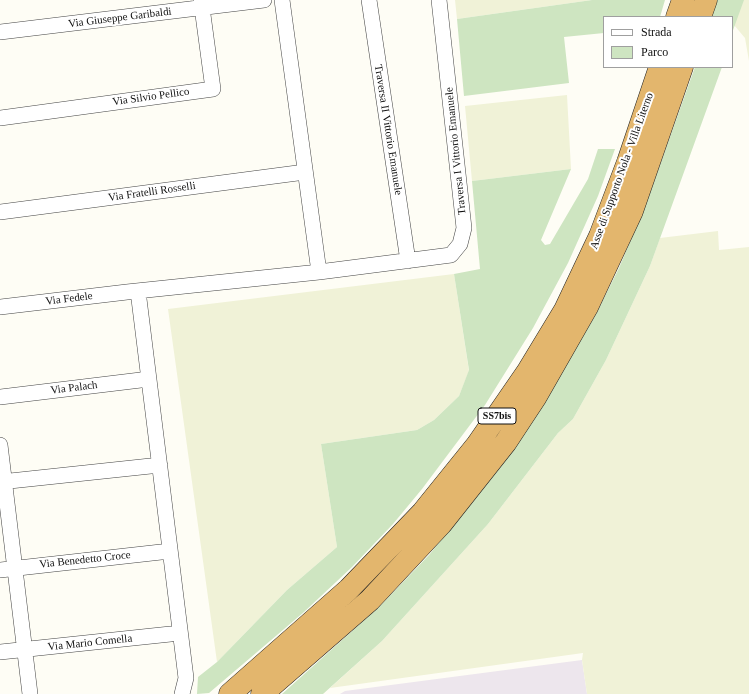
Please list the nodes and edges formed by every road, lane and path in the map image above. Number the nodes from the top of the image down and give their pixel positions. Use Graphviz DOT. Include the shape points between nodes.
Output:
graph roads {
  1 [pos="264,0"];
  2 [pos="282,0"];
  3 [pos="369,0"];
  4 [pos="439,0"];
  5 [pos="683,0"];
  6 [pos="706,0"];
  7 [pos="201,4"];
  8 [pos="677,16"];
  9 [pos="700,16"];
  10 [pos="0,32"];
  11 [pos="660,68"];
  12 [pos="682,68"];
  13 [pos="0,118"];
  14 [pos="305,172"];
  15 [pos="0,212"];
  16 [pos="408,261"];
  17 [pos="319,272"];
  18 [pos="138,291"];
  19 [pos="0,307"];
  20 [pos="149,379"];
  21 [pos="0,397"];
  22 [pos="0,444"];
  23 [pos="160,465"];
  24 [pos="2,482"];
  25 [pos="170,551"];
  26 [pos="7,569"];
  27 [pos="180,633"];
  28 [pos="24,650"];
  29 [pos="0,652"];
  30 [pos="30,694"];
  31 [pos="182,694"];
  32 [pos="230,694"];
  33 [pos="262,694"];
  1 -- 7 [label="street, Via Giuseppe Garibaldi"];
  2 -- 14 [label="street"];
  3 -- 16 [label="street, Traversa II Vittorio Emanuele"];
  4 -- 16 [label="street, Traversa I Vittorio Emanuele" via="464,228 460,244 451,255"];
  5 -- 8 [label="highway"];
  6 -- 9 [label="highway"];
  7 -- 10 [label="street, Via Giuseppe Garibaldi"];
  7 -- 13 [label="street, Via Silvio Pellico" via="212,89"];
  11 -- 32 [label="highway, Asse di Supporto Nola - Villa Literno / SS7bis" via="600,236 565,310 528,371 477,445 423,512 349,589"];
  12 -- 33 [label="highway, Asse di Supporto Nola - Villa Literno / SS7bis" via="632,210 587,307 535,398 506,442 441,524 370,600"];
  14 -- 15 [label="street, Via Fratelli Rosselli"];
  14 -- 17 [label="street"];
  16 -- 17 [label="street, Traversa I Vittorio Emanuele"];
  17 -- 18 [label="street, Via Fedele"];
  18 -- 19 [label="street, Via Fedele"];
  18 -- 20 [label="street"];
  20 -- 21 [label="street, Via Palach"];
  20 -- 23 [label="street"];
  22 -- 24 [label="street"];
  23 -- 24 [label="street"];
  23 -- 25 [label="street"];
  24 -- 26 [label="street"];
  25 -- 26 [label="street, Via Benedetto Croce"];
  25 -- 27 [label="street"];
  26 -- 28 [label="street"];
  27 -- 28 [label="street, Via Mario Comella"];
  27 -- 31 [label="street" via="186,678"];
  28 -- 29 [label="street, Via Mario Comella"];
  28 -- 30 [label="street"];
}
